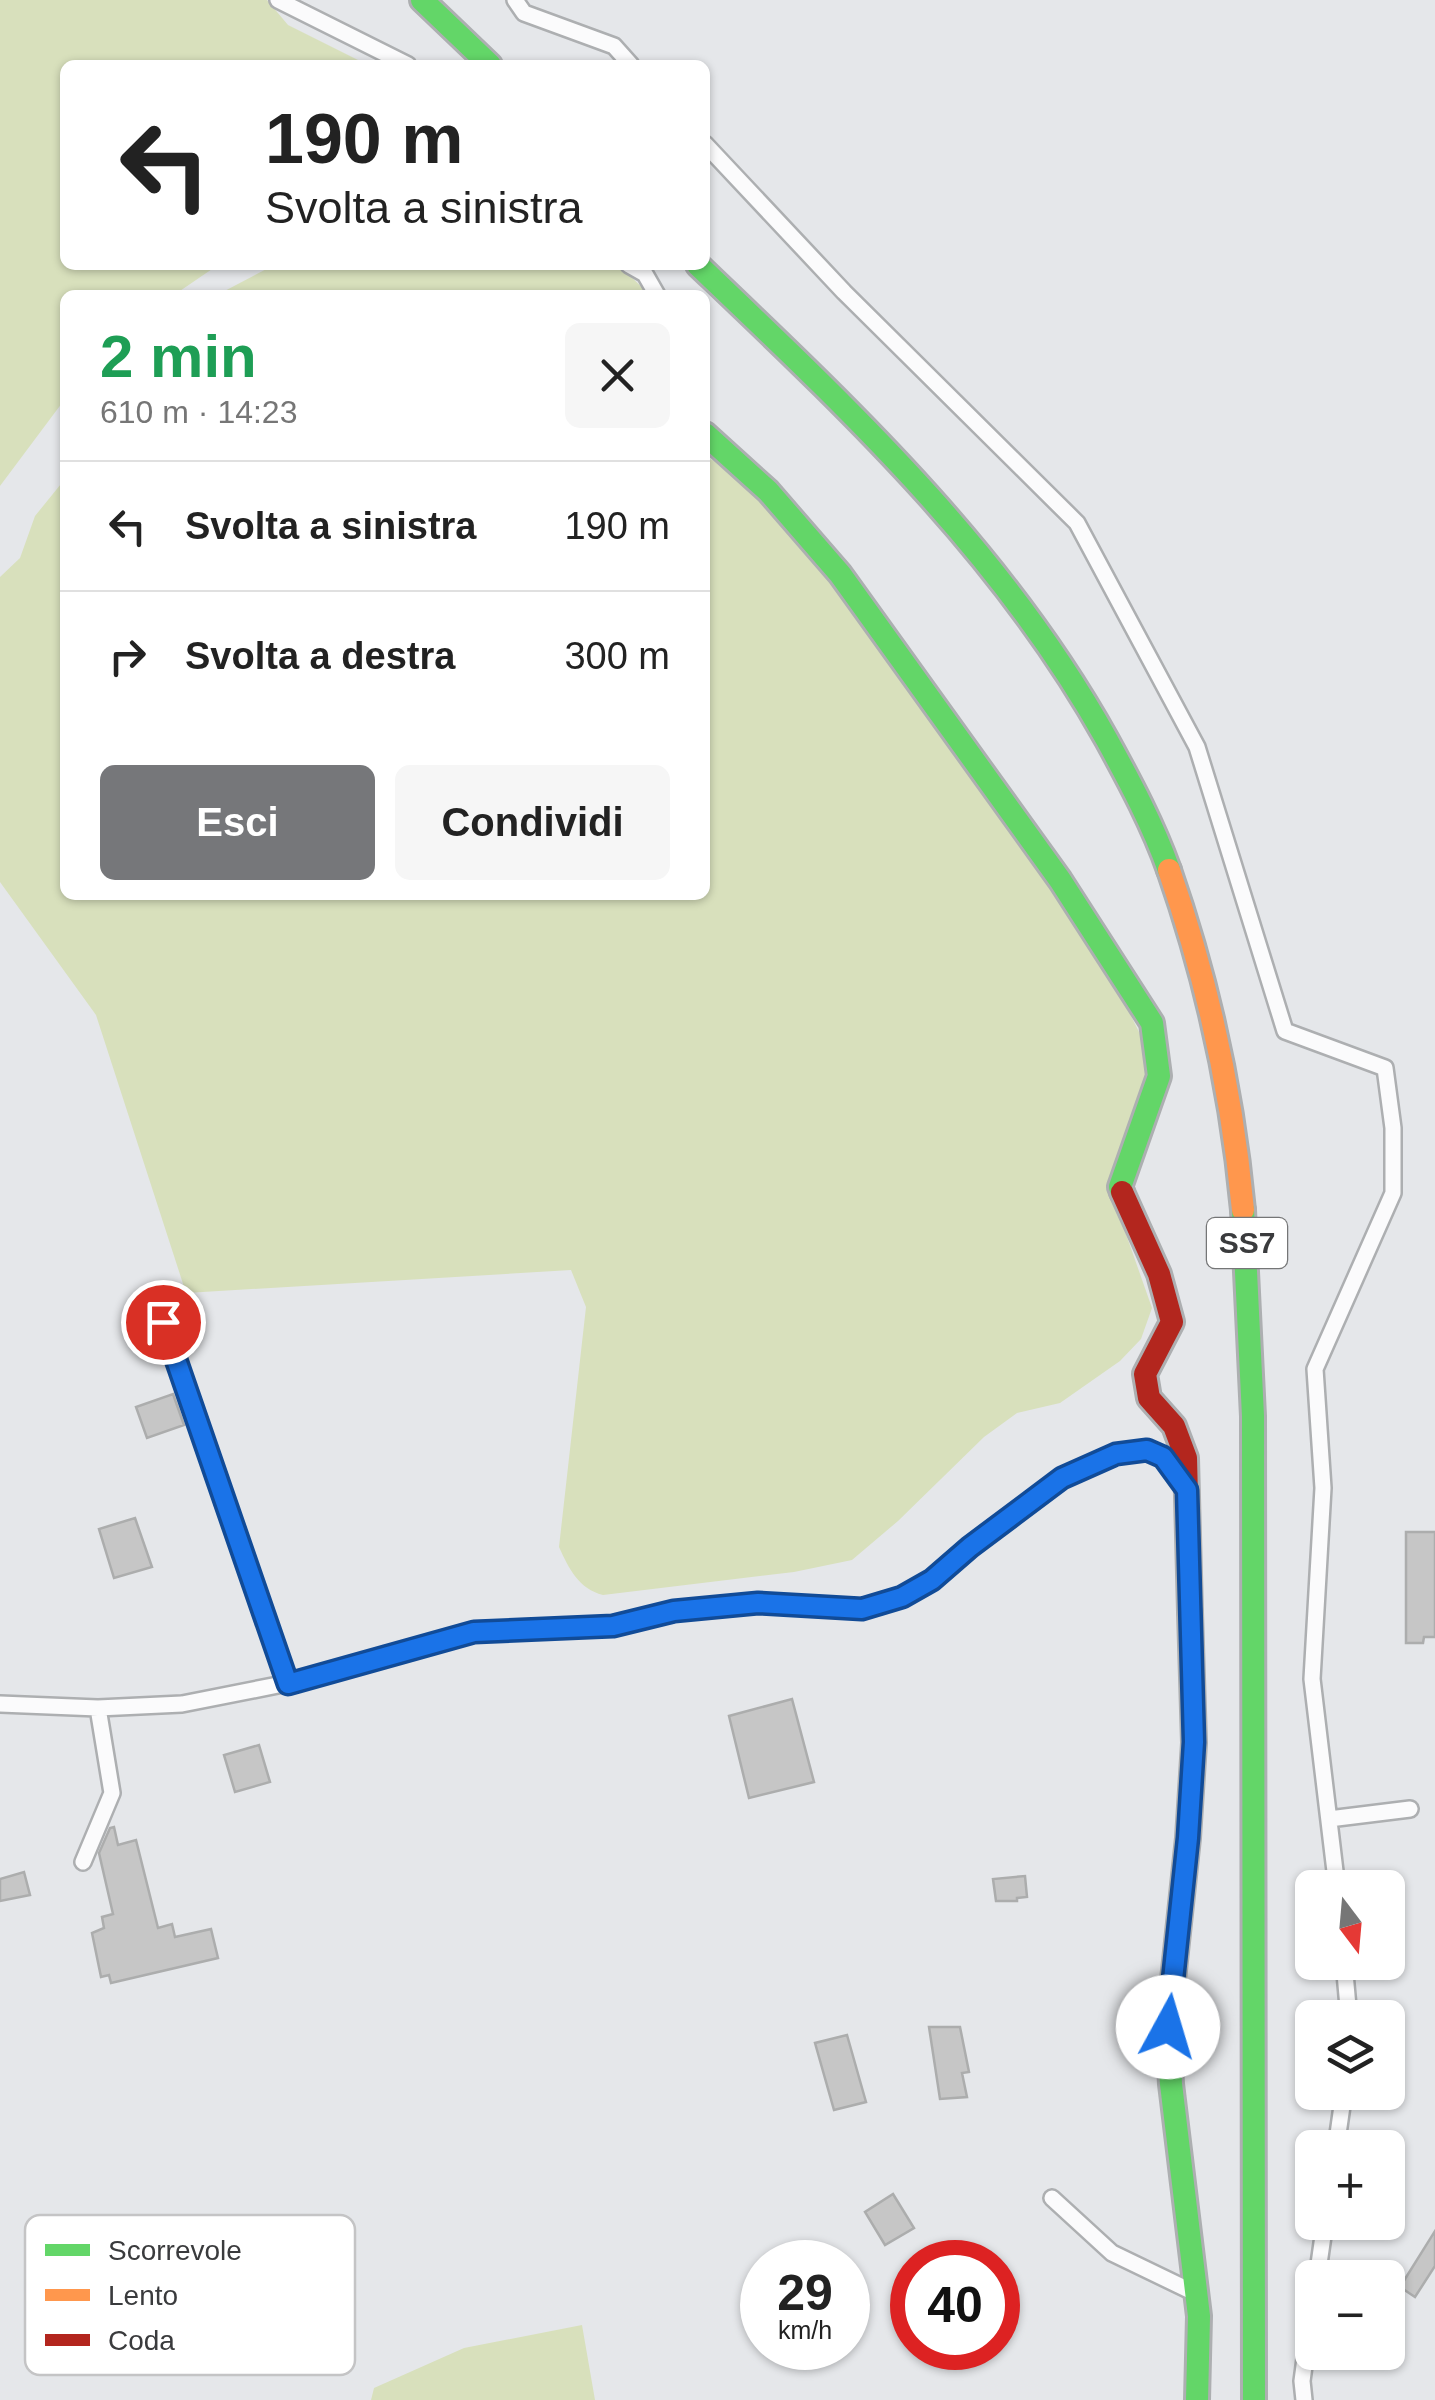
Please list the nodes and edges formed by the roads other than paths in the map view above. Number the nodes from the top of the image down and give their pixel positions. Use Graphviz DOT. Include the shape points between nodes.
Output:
graph roads {
  1 [pos="278,0"];
  2 [pos="422,0"];
  3 [pos="515,0"];
  4 [pos="398,60"];
  5 [pos="485,60"];
  6 [pos="627,60"];
  7 [pos="710,149"];
  8 [pos="638,270"];
  9 [pos="703,270"];
  10 [pos="654,290"];
  11 [pos="710,438"];
  12 [pos="163,1322"];
  13 [pos="1187,1490"];
  14 [pos="288,1684"];
  15 [pos="0,1704"];
  16 [pos="98,1708"];
  17 [pos="1410,1809"];
  18 [pos="1329,1818"];
  19 [pos="83,1862"];
  20 [pos="1335,1870"];
  21 [pos="1142,2014"];
  22 [pos="1168,2027"];
  23 [pos="1052,2198"];
  24 [pos="1197,2294"];
  25 [pos="1303,2370"];
  26 [pos="1197,2400"];
  27 [pos="1254,2400"];
  28 [pos="1304,2400"];
  1 -- 4 [label="street"];
  2 -- 5 [label="main road"];
  3 -- 6 [label="street" via="524,13 614,46"];
  7 -- 18 [label="street" via="1077,523 1197,748 1285,1031 1384,1068 1393,1193 1315,1369 1324,1488 1322,1631 1312,1679"];
  8 -- 10 [label="street"];
  9 -- 27 [label="main road, SS7" via="894,456 979,551 1081,691 1158,841 1193,935 1218,1031 1240,1158 1252,1397"];
  11 -- 13 [label="main road" via="768,490 840,574 1060,880 1152,1023 1158,1076 1120,1187 1159,1274 1172,1322 1146,1374 1149,1398 1174,1426 1186,1458"];
  12 -- 14 [label="lane"];
  13 -- 14 [label="street" via="1163,1457 1147,1450 1116,1454 1062,1478 932,1580 862,1609 758,1603 674,1611 613,1626 474,1632"];
  13 -- 22 [label="main road" via="1194,1742"];
  14 -- 16 [label="street" via="261,1696"];
  15 -- 16 [label="street"];
  16 -- 19 [label="street" via="112,1793"];
  17 -- 18 [label="street"];
  18 -- 20 [label="street"];
  21 -- 22 [label="street"];
  22 -- 24 [label="main road"];
  23 -- 24 [label="street" via="1112,2253"];
  24 -- 26 [label="main road"];
  25 -- 28 [label="street"];
}
